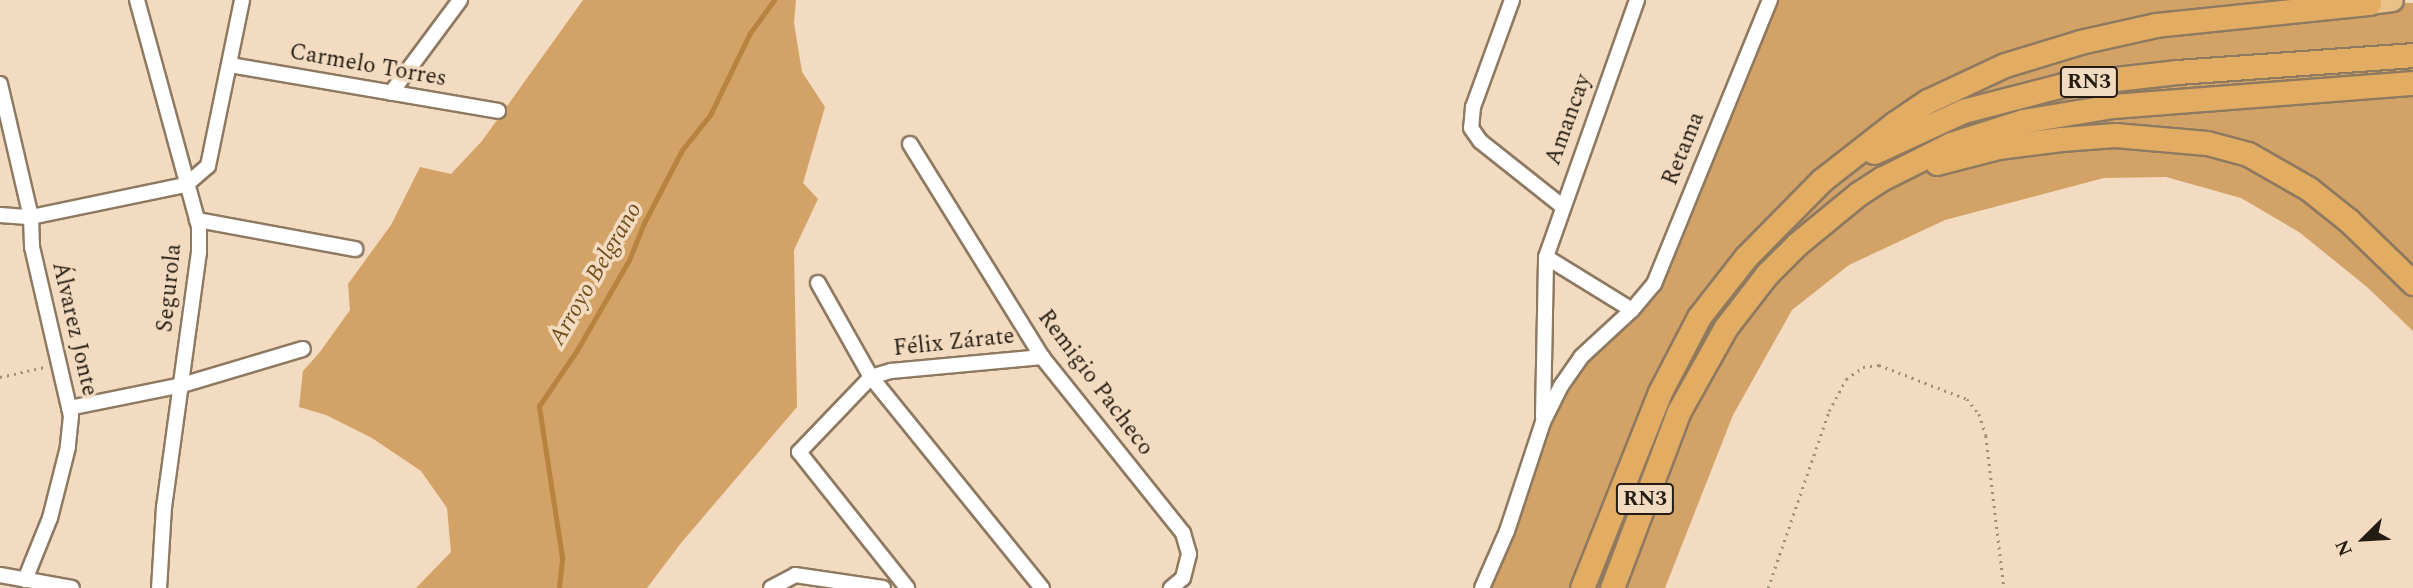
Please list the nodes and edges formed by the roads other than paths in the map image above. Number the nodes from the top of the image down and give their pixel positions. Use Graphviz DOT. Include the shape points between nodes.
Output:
graph roads {
  1 [pos="137,0"];
  2 [pos="242,0"];
  3 [pos="460,0"];
  4 [pos="1512,0"];
  5 [pos="1637,0"];
  6 [pos="1770,0"];
  7 [pos="2392,0"];
  8 [pos="2358,2"];
  9 [pos="2413,55"];
  10 [pos="230,65"];
  11 [pos="2413,83"];
  12 [pos="0,85"];
  13 [pos="391,93"];
  14 [pos="498,111"];
  15 [pos="910,144"];
  16 [pos="1883,178"];
  17 [pos="186,185"];
  18 [pos="1562,206"];
  19 [pos="1795,208"];
  20 [pos="0,215"];
  21 [pos="31,217"];
  22 [pos="197,220"];
  23 [pos="355,249"];
  24 [pos="1546,257"];
  25 [pos="818,283"];
  26 [pos="2413,283"];
  27 [pos="1632,310"];
  28 [pos="303,349"];
  29 [pos="1042,357"];
  30 [pos="871,377"];
  31 [pos="182,385"];
  32 [pos="69,408"];
  33 [pos="1543,422"];
  34 [pos="0,575"];
  35 [pos="25,580"];
  36 [pos="72,588"];
  37 [pos="159,588"];
  38 [pos="771,588"];
  39 [pos="883,588"];
  40 [pos="907,588"];
  41 [pos="1042,588"];
  42 [pos="1171,588"];
  43 [pos="1482,588"];
  44 [pos="1582,588"];
  45 [pos="1612,588"];
  1 -- 17 [label="street, Segurola"];
  2 -- 10 [label="street"];
  3 -- 13 [label="street"];
  4 -- 18 [label="street" via="1473,107 1471,128 1480,141"];
  5 -- 18 [label="street, Amancay"];
  6 -- 27 [label="street, Retama" via="1654,284"];
  7 -- 8 [label="main road"];
  8 -- 19 [label="highway" via="2156,25 2004,65 1895,122 1850,156"];
  9 -- 19 [label="highway, RN3" via="2164,73 2012,96 1963,111 1891,143"];
  10 -- 13 [label="street, Carmelo Torres"];
  10 -- 17 [label="street" via="208,166"];
  11 -- 16 [label="highway, RN3" via="2113,106 2023,121 1951,144"];
  12 -- 21 [label="street, Álvarez Jonte"];
  13 -- 14 [label="street, Carmelo Torres"];
  15 -- 29 [label="street, Remigio Pacheco"];
  16 -- 26 [label="highway" via="1998,147 2061,139 2115,135 2207,143 2248,154 2309,189 2348,219"];
  16 -- 45 [label="highway, RN3" via="1797,244 1726,327 1679,411"];
  17 -- 21 [label="street"];
  17 -- 22 [label="street, Segurola"];
  18 -- 24 [label="street, Amancay"];
  19 -- 44 [label="highway, RN3" via="1727,280 1681,347"];
  20 -- 21 [label="street"];
  21 -- 32 [label="street, Álvarez Jonte" via="33,247"];
  22 -- 23 [label="street"];
  22 -- 31 [label="street, Segurola" via="199,251"];
  24 -- 27 [label="street"];
  24 -- 33 [label="street, Amancay"];
  25 -- 30 [label="street"];
  27 -- 33 [label="street, Retama" via="1581,357"];
  28 -- 31 [label="street"];
  29 -- 30 [label="street, Félix Zárate"];
  29 -- 42 [label="street, Remigio Pacheco" via="1182,533 1189,554 1183,578"];
  30 -- 40 [label="street" via="799,452"];
  30 -- 41 [label="street"];
  31 -- 32 [label="street"];
  31 -- 37 [label="street, Segurola" via="164,508"];
  32 -- 35 [label="street, Álvarez Jonte" via="65,459 50,518"];
  33 -- 43 [label="street" via="1507,531"];
  34 -- 35 [label="street"];
  35 -- 36 [label="street"];
  38 -- 39 [label="street" via="795,575"];
}
